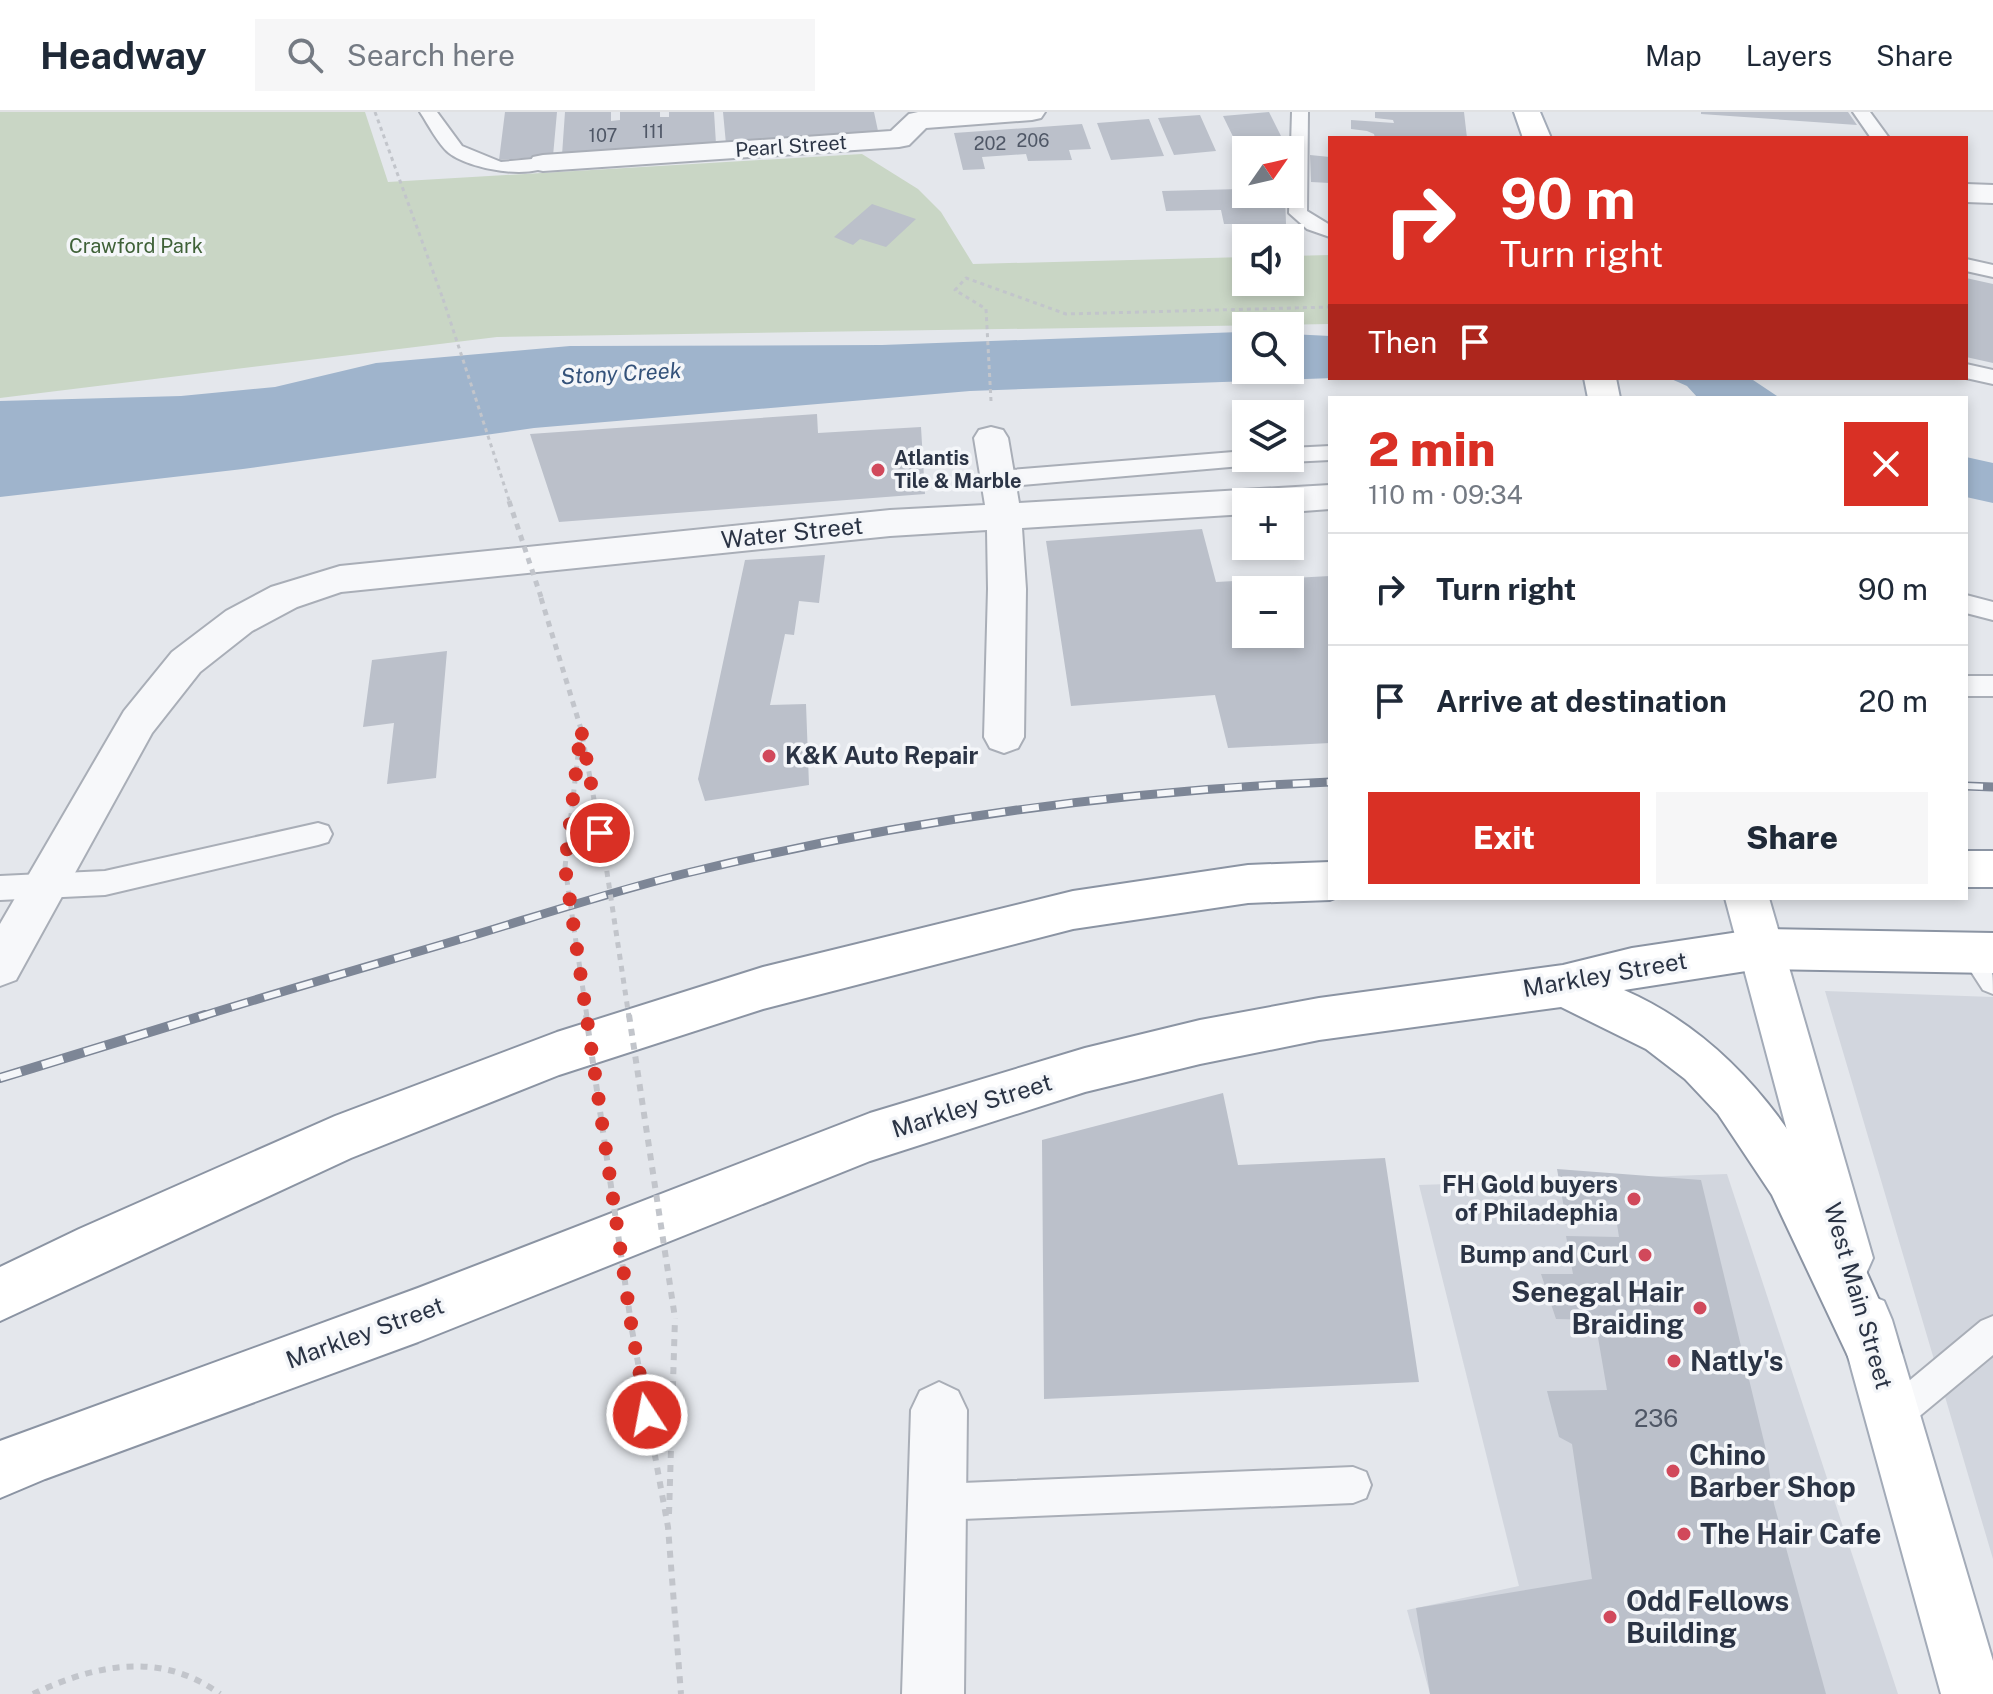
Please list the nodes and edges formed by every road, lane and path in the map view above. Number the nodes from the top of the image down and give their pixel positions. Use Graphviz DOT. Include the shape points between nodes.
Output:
graph roads {
  1 [pos="375,112"];
  2 [pos="428,112"];
  3 [pos="1032,112"];
  4 [pos="1300,112"];
  5 [pos="1527,112"];
  6 [pos="1861,112"];
  7 [pos="917,116"];
  8 [pos="1536,136"];
  9 [pos="1879,136"];
  10 [pos="543,163"];
  11 [pos="1968,193"];
  12 [pos="1993,194"];
  13 [pos="1328,230"];
  14 [pos="1968,265"];
  15 [pos="1993,271"];
  16 [pos="1328,307"];
  17 [pos="1968,371"];
  18 [pos="1993,377"];
  19 [pos="991,398"];
  20 [pos="991,438"];
  21 [pos="1328,453"];
  22 [pos="1304,454"];
  23 [pos="1232,460"];
  24 [pos="998,479"];
  25 [pos="1328,497"];
  26 [pos="1304,499"];
  27 [pos="1232,503"];
  28 [pos="1004,516"];
  29 [pos="1968,686"];
  30 [pos="1993,686"];
  31 [pos="581,729"];
  32 [pos="1004,737"];
  33 [pos="318,834"];
  34 [pos="1968,869"];
  35 [pos="1993,869"];
  36 [pos="1328,881"];
  37 [pos="45,886"];
  38 [pos="0,888"];
  39 [pos="1747,900"];
  40 [pos="1759,949"];
  41 [pos="1986,962"];
  42 [pos="0,966"];
  43 [pos="1563,986"];
  44 [pos="0,1295"];
  45 [pos="1993,1333"];
  46 [pos="1874,1352"];
  47 [pos="939,1410"];
  48 [pos="1892,1417"];
  49 [pos="18,1462"];
  50 [pos="1353,1485"];
  51 [pos="937,1502"];
  52 [pos="668,1527"];
  53 [pos="1974,1673"];
  54 [pos="33,1694"];
  55 [pos="220,1694"];
  56 [pos="681,1694"];
  57 [pos="933,1694"];
  1 -- 31 [label="path, bridge" via="443,299"];
  2 -- 10 [label="lane" via="456,150 499,167"];
  3 -- 7 [label="street, Pearl Street"];
  4 -- 13 [label="lane" via="1298,213"];
  5 -- 8 [label="main road"];
  6 -- 9 [label="lane"];
  7 -- 10 [label="street, Pearl Street" via="899,139"];
  11 -- 12 [label="street"];
  14 -- 15 [label="lane"];
  16 -- 19 [label="path" via="1066,314 966,278 955,290 986,309"];
  17 -- 18 [label="lane"];
  20 -- 24 [label="street"];
  21 -- 22 [label="lane"];
  23 -- 24 [label="lane"];
  24 -- 28 [label="street"];
  25 -- 26 [label="street, Water Street"];
  27 -- 28 [label="street, Water Street"];
  28 -- 32 [label="street"];
  28 -- 37 [label="street, Water Street" via="340,579 284,597 239,621 186,662 138,722"];
  29 -- 30 [label="lane"];
  31 -- 52 [label="path, bridge" via="675,1318"];
  31 -- 52 [label="path, bridge" via="565,867 632,1330"];
  33 -- 37 [label="lane" via="105,883"];
  34 -- 35 [label="main road"];
  36 -- 44 [label="main road" via="1248,884 1073,910 763,988 557,1054 445,1097 295,1158"];
  37 -- 38 [label="lane"];
  37 -- 42 [label="street, Water Street"];
  39 -- 40 [label="main road, West Main Street"];
  40 -- 41 [label="main road, Markley Street"];
  40 -- 43 [label="main road, Markley Street" via="1632,968"];
  40 -- 46 [label="main road, West Main Street"];
  43 -- 46 [label="main road" via="1663,1034 1733,1097 1779,1155"];
  43 -- 49 [label="main road, Markley Street" via="1245,1033 1085,1070 979,1102 870,1137 418,1315"];
  45 -- 48 [label="lane"];
  46 -- 48 [label="main road, West Main Street"];
  47 -- 51 [label="street"];
  48 -- 53 [label="main road, West Main Street"];
  50 -- 51 [label="lane"];
  51 -- 57 [label="street"];
  52 -- 56 [label="path"];
  54 -- 55 [label="path" via="58,1680 112,1667 138,1667 164,1668 209,1684"];
}
